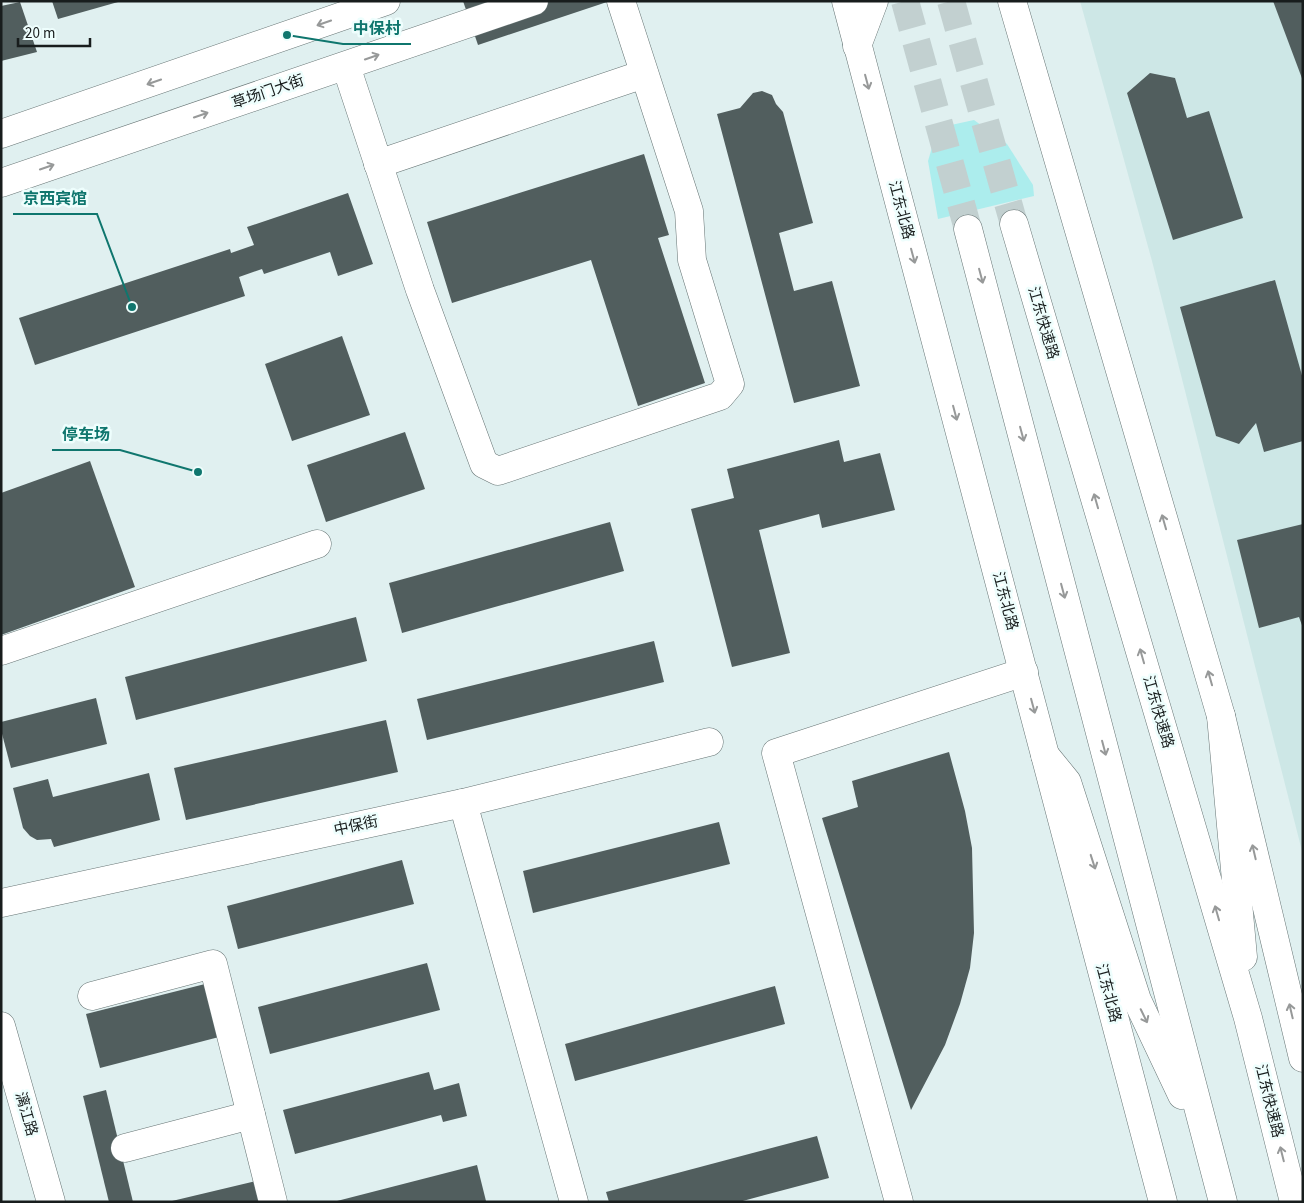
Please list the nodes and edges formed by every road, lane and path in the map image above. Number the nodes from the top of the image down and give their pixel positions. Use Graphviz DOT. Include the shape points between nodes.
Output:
graph roads {
  1 [pos="386,1"];
  2 [pos="534,1"];
  3 [pos="621,1"];
  4 [pos="874,1"];
  5 [pos="1012,1"];
  6 [pos="845,6"];
  7 [pos="858,46"];
  8 [pos="346,66"];
  9 [pos="644,74"];
  10 [pos="1,134"];
  11 [pos="378,164"];
  12 [pos="1,183"];
  13 [pos="1014,224"];
  14 [pos="968,229"];
  15 [pos="316,544"];
  16 [pos="1,651"];
  17 [pos="1024,672"];
  18 [pos="1221,716"];
  19 [pos="709,742"];
  20 [pos="1046,755"];
  21 [pos="463,803"];
  22 [pos="1,903"];
  23 [pos="92,996"];
  24 [pos="1248,1018"];
  25 [pos="1,1026"];
  26 [pos="1303,1058"];
  27 [pos="252,1115"];
  28 [pos="125,1148"];
  29 [pos="1209,1151"];
  30 [pos="51,1202"];
  31 [pos="273,1202"];
  32 [pos="574,1202"];
  33 [pos="899,1202"];
  34 [pos="1163,1202"];
  35 [pos="1223,1202"];
  36 [pos="1294,1202"];
  1 -- 10 [label="main road, one-way"];
  8 -- 2 [label="main road, 草场门大街, one-way"];
  3 -- 9 [label="main road"];
  4 -- 7 [label="main road"];
  18 -- 5 [label="main road, one-way"];
  6 -- 7 [label="main road, 江东北路"];
  7 -- 17 [label="main road, 江东北路, one-way"];
  8 -- 11 [label="main road"];
  12 -- 8 [label="main road, 草场门大街, one-way"];
  9 -- 11 [label="main road"];
  9 -- 11 [label="main road" via="689,211 692,260 730,384 720,396 591,440 498,471 484,464"];
  24 -- 13 [label="main road, 江东快速路, one-way"];
  14 -- 29 [label="main road, one-way"];
  15 -- 16 [label="main road"];
  17 -- 20 [label="main road, 江东北路, one-way"];
  17 -- 33 [label="main road" via="776,753"];
  18 -- 24 [label="main road"];
  26 -- 18 [label="main road, one-way"];
  19 -- 21 [label="main road, 中保街"];
  20 -- 29 [label="main road, one-way" via="1067,782 1137,1000"];
  20 -- 34 [label="main road, 江东北路"];
  21 -- 22 [label="main road, 中保街"];
  21 -- 32 [label="main road"];
  23 -- 27 [label="main road" via="213,964"];
  36 -- 24 [label="main road, 江东快速路, one-way"];
  25 -- 30 [label="main road, 漓江路"];
  27 -- 28 [label="main road"];
  27 -- 31 [label="main road"];
  29 -- 35 [label="main road"];
}
